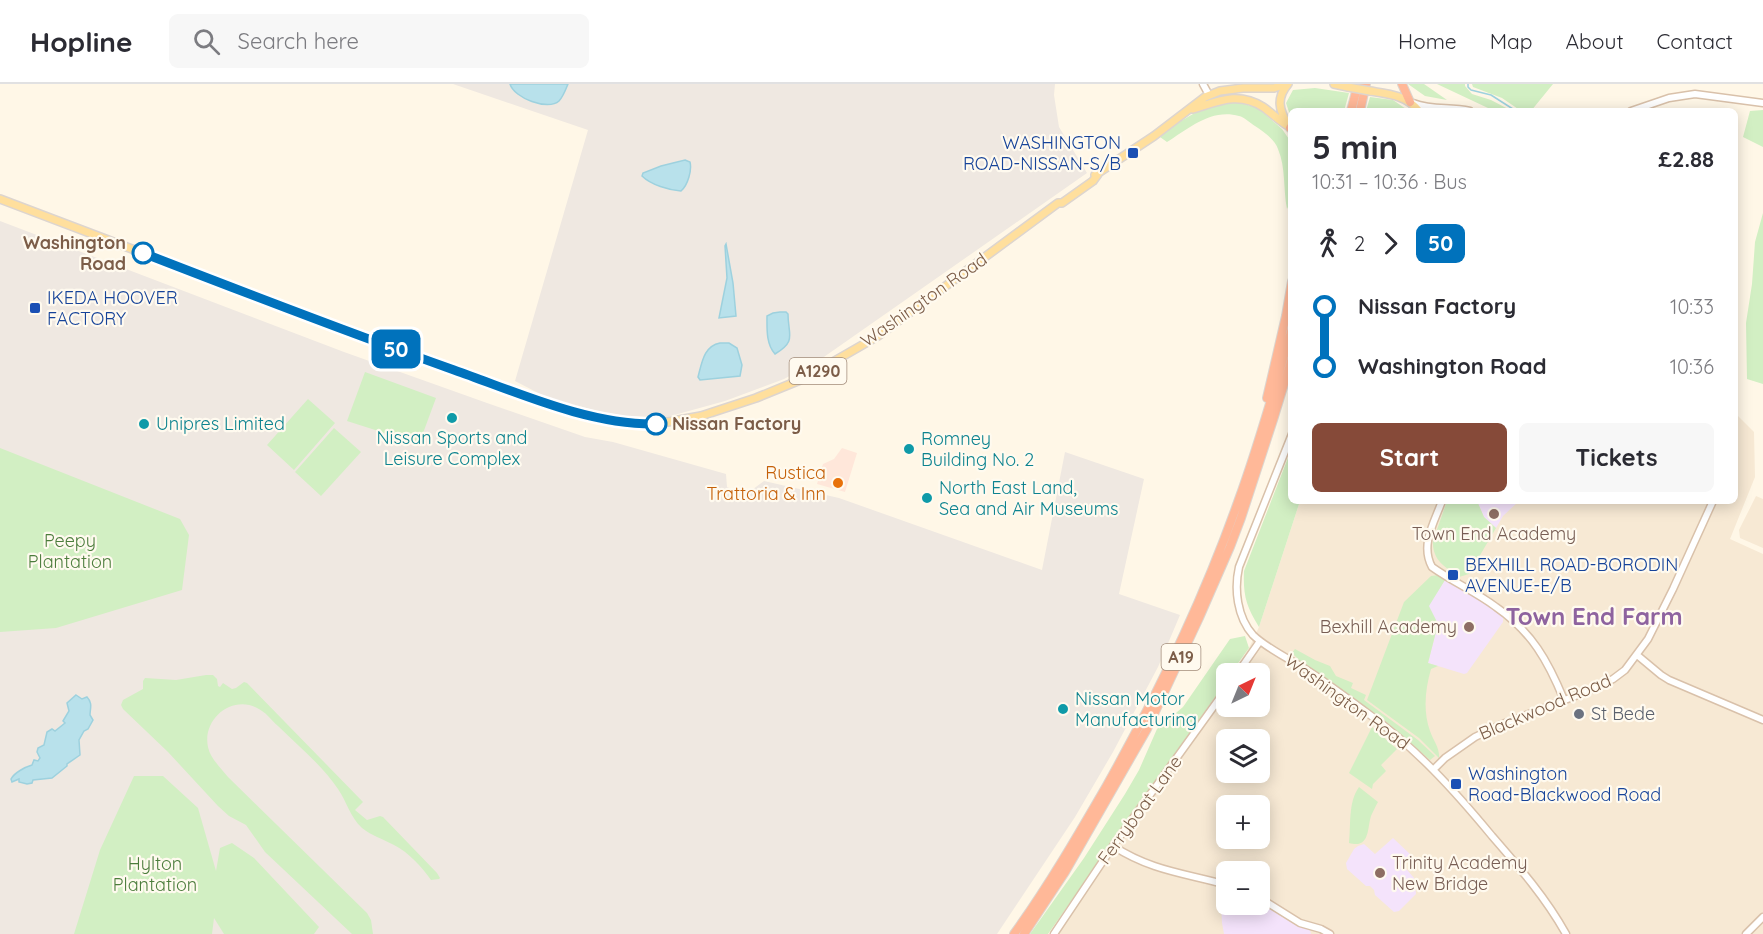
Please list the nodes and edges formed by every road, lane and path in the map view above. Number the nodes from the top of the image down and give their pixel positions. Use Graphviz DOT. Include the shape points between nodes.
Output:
graph roads {
  1 [pos="1203,84"];
  2 [pos="1287,84"];
  3 [pos="1334,84"];
  4 [pos="1358,84"];
  5 [pos="1402,84"];
  6 [pos="1368,87"];
  7 [pos="1209,95"];
  8 [pos="1410,102"];
  9 [pos="1763,103"];
  10 [pos="1352,108"];
  11 [pos="1361,108"];
  12 [pos="1416,108"];
  13 [pos="1426,108"];
  14 [pos="1640,108"];
  15 [pos="1190,109"];
  16 [pos="1288,124"];
  17 [pos="1288,126"];
  18 [pos="0,199"];
  19 [pos="1288,304"];
  20 [pos="1288,341"];
  21 [pos="1288,371"];
  22 [pos="1288,389"];
  23 [pos="1288,444"];
  24 [pos="1261,457"];
  25 [pos="1245,483"];
  26 [pos="1441,504"];
  27 [pos="1712,504"];
  28 [pos="1260,641"];
  29 [pos="1637,655"];
  30 [pos="1245,663"];
  31 [pos="1564,700"];
  32 [pos="1216,703"];
  33 [pos="1763,720"];
  34 [pos="1434,770"];
  35 [pos="1113,846"];
  36 [pos="1216,882"];
  37 [pos="1270,904"];
  38 [pos="1763,918"];
  39 [pos="1014,934"];
  40 [pos="1024,934"];
  41 [pos="1054,934"];
  42 [pos="1330,934"];
  43 [pos="1566,934"];
  44 [pos="1746,934"];
  1 -- 7 [label="street"];
  2 -- 7 [label="main road, A1290" via="1236,88"];
  2 -- 16 [label="main road, A1290" via="1279,104"];
  3 -- 6 [label="main road, bridge"];
  4 -- 10 [label="highway"];
  5 -- 8 [label="highway"];
  6 -- 8 [label="main road"];
  6 -- 11 [label="highway"];
  7 -- 15 [label="main road, A1290"];
  8 -- 12 [label="main road"];
  8 -- 13 [label="street"];
  9 -- 14 [label="street" via="1695,94"];
  15 -- 17 [label="main road, A1290" via="1241,98 1258,104"];
  15 -- 18 [label="main road, Washington Road / A1290" via="1060,199 878,336 805,378 756,398 669,423 603,419 528,396"];
  19 -- 25 [label="highway"];
  20 -- 25 [label="highway, A19"];
  21 -- 24 [label="highway, A19"];
  22 -- 24 [label="highway"];
  23 -- 28 [label="street" via="1237,578 1241,613"];
  24 -- 40 [label="highway, A19" via="1230,547 1147,729 1065,872"];
  25 -- 39 [label="highway, A19" via="1197,605 1140,726 1070,849"];
  26 -- 31 [label="street" via="1427,539 1426,551 1432,567 1496,606 1528,634 1546,660"];
  27 -- 29 [label="street, Blackwood Road" via="1665,606"];
  28 -- 30 [label="street"];
  28 -- 34 [label="street, Washington Road" via="1398,736"];
  29 -- 31 [label="street, Blackwood Road" via="1613,679"];
  29 -- 33 [label="street" via="1669,680"];
  31 -- 34 [label="street, Blackwood Road" via="1475,737"];
  32 -- 35 [label="street, Ferryboat Lane"];
  34 -- 43 [label="street, Washington Road" via="1524,873"];
  35 -- 36 [label="street" via="1157,868"];
  35 -- 41 [label="street, Ferryboat Lane"];
  37 -- 42 [label="street" via="1300,923"];
  38 -- 44 [label="street"];
}
